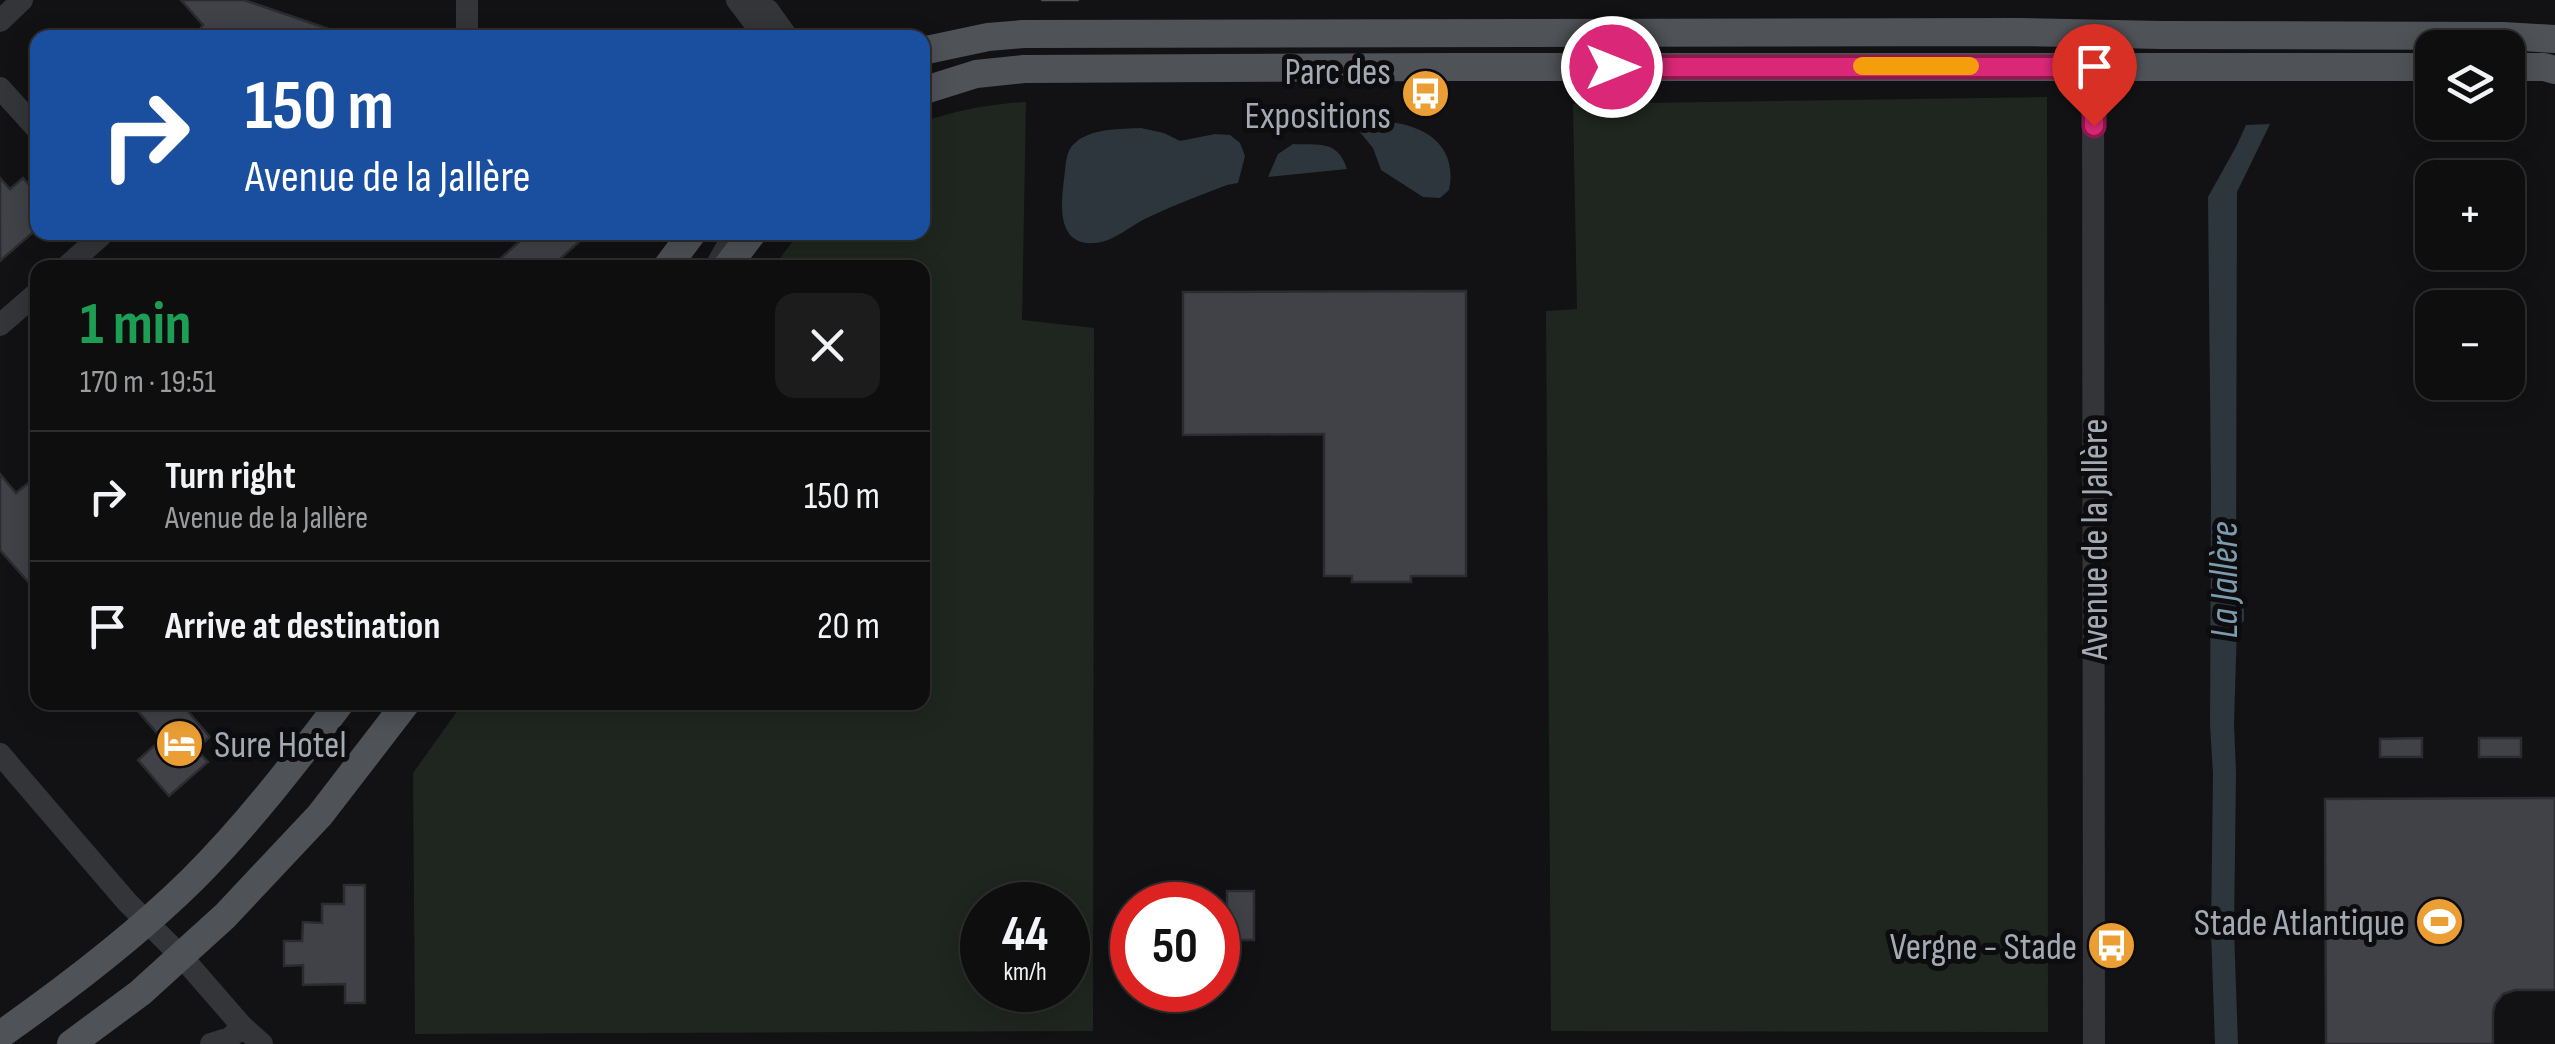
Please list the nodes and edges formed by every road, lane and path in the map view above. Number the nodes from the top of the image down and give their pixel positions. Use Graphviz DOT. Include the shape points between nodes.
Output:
graph roads {
  1 [pos="22,0"];
  2 [pos="467,0"];
  3 [pos="738,0"];
  4 [pos="0,21"];
  5 [pos="467,30"];
  6 [pos="760,30"];
  7 [pos="782,30"];
  8 [pos="2093,34"];
  9 [pos="2555,39"];
  10 [pos="930,49"];
  11 [pos="2094,67"];
  12 [pos="2415,67"];
  13 [pos="2525,67"];
  14 [pos="2555,70"];
  15 [pos="0,88"];
  16 [pos="930,88"];
  17 [pos="30,121"];
  18 [pos="96,240"];
  19 [pos="748,240"];
  20 [pos="74,260"];
  21 [pos="732,260"];
  22 [pos="30,299"];
  23 [pos="0,325"];
  24 [pos="336,710"];
  25 [pos="401,710"];
  26 [pos="0,754"];
  27 [pos="146,920"];
  28 [pos="182,957"];
  29 [pos="242,1026"];
  30 [pos="0,1035"];
  31 [pos="71,1044"];
  32 [pos="211,1044"];
  33 [pos="262,1044"];
  34 [pos="2094,1044"];
  1 -- 4 [label="street"];
  2 -- 5 [label="street"];
  3 -- 6 [label="street"];
  3 -- 7 [label="street" via="768,10"];
  8 -- 9 [label="main road"];
  8 -- 10 [label="main road" via="1023,34"];
  8 -- 11 [label="street, Avenue de la Jallère"];
  11 -- 12 [label="main road"];
  11 -- 16 [label="main road" via="1024,70"];
  11 -- 34 [label="street, Avenue de la Jallère"];
  13 -- 14 [label="main road"];
  15 -- 17 [label="street"];
  18 -- 20 [label="street"];
  19 -- 21 [label="main road"];
  22 -- 23 [label="street"];
  24 -- 27 [label="main road" via="266,800"];
  25 -- 28 [label="main road" via="320,816"];
  26 -- 27 [label="street"];
  27 -- 28 [label="street"];
  27 -- 30 [label="main road"];
  28 -- 29 [label="street"];
  28 -- 31 [label="main road"];
  29 -- 32 [label="street"];
  29 -- 33 [label="street"];
}
